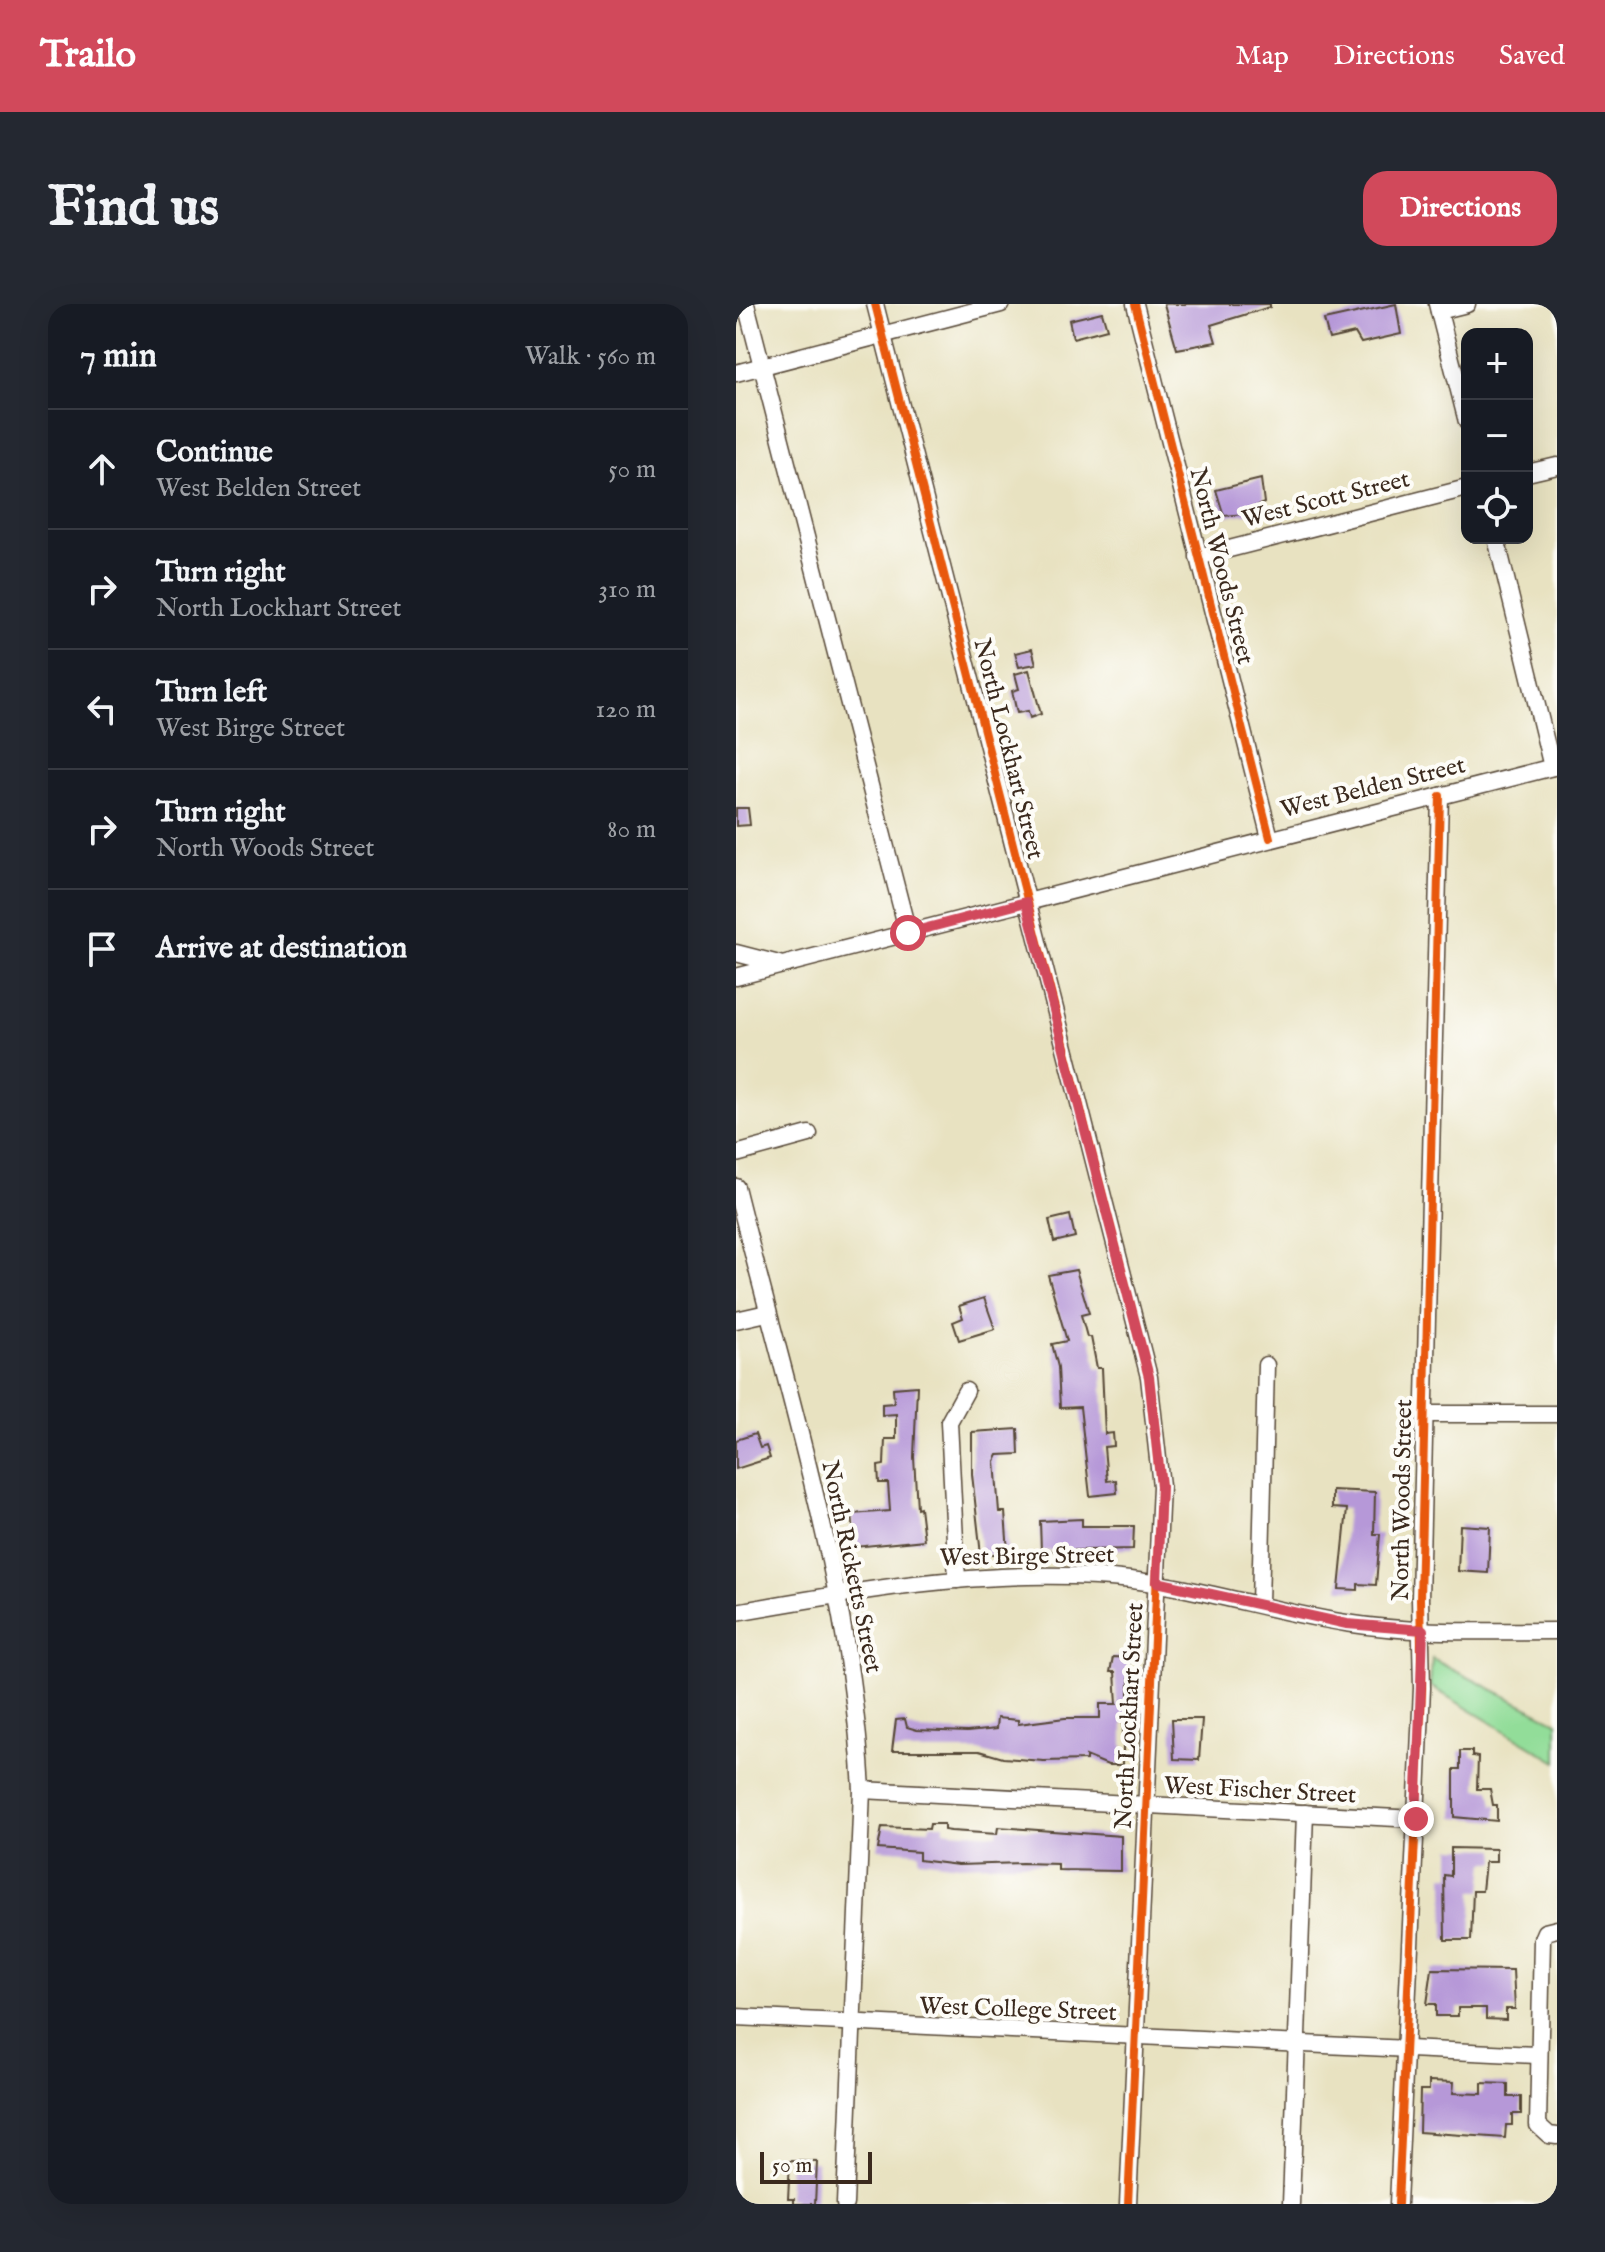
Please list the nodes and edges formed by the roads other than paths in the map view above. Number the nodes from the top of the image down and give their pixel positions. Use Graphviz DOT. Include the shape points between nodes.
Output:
graph roads {
  1 [pos="746,304"];
  2 [pos="875,304"];
  3 [pos="1001,304"];
  4 [pos="1135,304"];
  5 [pos="1467,304"];
  6 [pos="1438,308"];
  7 [pos="883,336"];
  8 [pos="763,367"];
  9 [pos="736,373"];
  10 [pos="1461,400"];
  11 [pos="1557,466"];
  12 [pos="1531,472"];
  13 [pos="1461,490"];
  14 [pos="1498,544"];
  15 [pos="1198,557"];
  16 [pos="1555,766"];
  17 [pos="1440,796"];
  18 [pos="1270,838"];
  19 [pos="1026,902"];
  20 [pos="908,933"];
  21 [pos="736,953"];
  22 [pos="785,966"];
  23 [pos="736,977"];
  24 [pos="809,1134"];
  25 [pos="736,1154"];
  26 [pos="736,1187"];
  27 [pos="767,1313"];
  28 [pos="736,1320"];
  29 [pos="1266,1365"];
  30 [pos="966,1391"];
  31 [pos="1425,1414"];
  32 [pos="1557,1414"];
  33 [pos="957,1580"];
  34 [pos="1157,1582"];
  35 [pos="838,1594"];
  36 [pos="1260,1604"];
  37 [pos="736,1612"];
  38 [pos="1423,1630"];
  39 [pos="1557,1631"];
  40 [pos="862,1790"];
  41 [pos="1145,1804"];
  42 [pos="1305,1813"];
  43 [pos="1416,1819"];
  44 [pos="1557,1929"];
  45 [pos="736,2017"];
  46 [pos="852,2023"];
  47 [pos="1136,2035"];
  48 [pos="1298,2044"];
  49 [pos="1405,2049"];
  50 [pos="1537,2055"];
  51 [pos="1557,2136"];
  52 [pos="845,2204"];
  53 [pos="1128,2204"];
  54 [pos="1291,2204"];
  55 [pos="1398,2204"];
  1 -- 8 [label="street"];
  2 -- 7 [label="street, North Lockhart Street"];
  3 -- 7 [label="street"];
  4 -- 15 [label="street, North Woods Street"];
  5 -- 6 [label="street"];
  6 -- 10 [label="street"];
  7 -- 8 [label="street"];
  7 -- 19 [label="street, North Lockhart Street"];
  8 -- 9 [label="street"];
  8 -- 20 [label="street"];
  11 -- 12 [label="street"];
  13 -- 15 [label="street, West Scott Street"];
  14 -- 16 [label="street"];
  15 -- 18 [label="street, North Woods Street"];
  16 -- 17 [label="street, West Belden Street"];
  17 -- 18 [label="street, West Belden Street"];
  17 -- 31 [label="street, North Woods Street"];
  18 -- 19 [label="street, West Belden Street"];
  19 -- 20 [label="street, West Belden Street"];
  19 -- 34 [label="street, North Lockhart Street" via="1149,1377 1161,1486"];
  20 -- 22 [label="street, West Belden Street"];
  21 -- 22 [label="street"];
  22 -- 23 [label="street, West Belden Street"];
  24 -- 25 [label="street"];
  26 -- 27 [label="street, North Ricketts Street"];
  27 -- 28 [label="street"];
  27 -- 35 [label="street, North Ricketts Street"];
  29 -- 36 [label="street"];
  30 -- 33 [label="street" via="949,1422"];
  31 -- 32 [label="street"];
  31 -- 38 [label="street, North Woods Street"];
  33 -- 34 [label="street, West Birge Street" via="1095,1577"];
  33 -- 35 [label="street, West Birge Street"];
  34 -- 36 [label="street, West Birge Street"];
  34 -- 41 [label="street, North Lockhart Street"];
  35 -- 37 [label="street, West Birge Street"];
  35 -- 40 [label="street, North Ricketts Street" via="859,1731"];
  36 -- 38 [label="street, West Birge Street" via="1347,1624"];
  38 -- 39 [label="street, West Birge Street"];
  38 -- 43 [label="street, North Woods Street"];
  40 -- 41 [label="street, West Fischer Street"];
  40 -- 46 [label="street, North Ricketts Street"];
  41 -- 42 [label="street, West Fischer Street"];
  41 -- 47 [label="street, North Lockhart Street"];
  42 -- 43 [label="street, West Fischer Street"];
  42 -- 48 [label="street"];
  43 -- 49 [label="street, North Woods Street"];
  44 -- 50 [label="street" via="1545,1932 1542,1939"];
  45 -- 46 [label="street, West College Street"];
  46 -- 47 [label="street, West College Street"];
  46 -- 52 [label="street, North Ricketts Street"];
  47 -- 48 [label="street, West College Street"];
  47 -- 53 [label="street, North Lockhart Street"];
  48 -- 49 [label="street, West College Street"];
  48 -- 54 [label="street"];
  49 -- 50 [label="street, West College Street"];
  49 -- 55 [label="street, North Woods Street"];
  50 -- 51 [label="street" via="1538,2125"];
}
